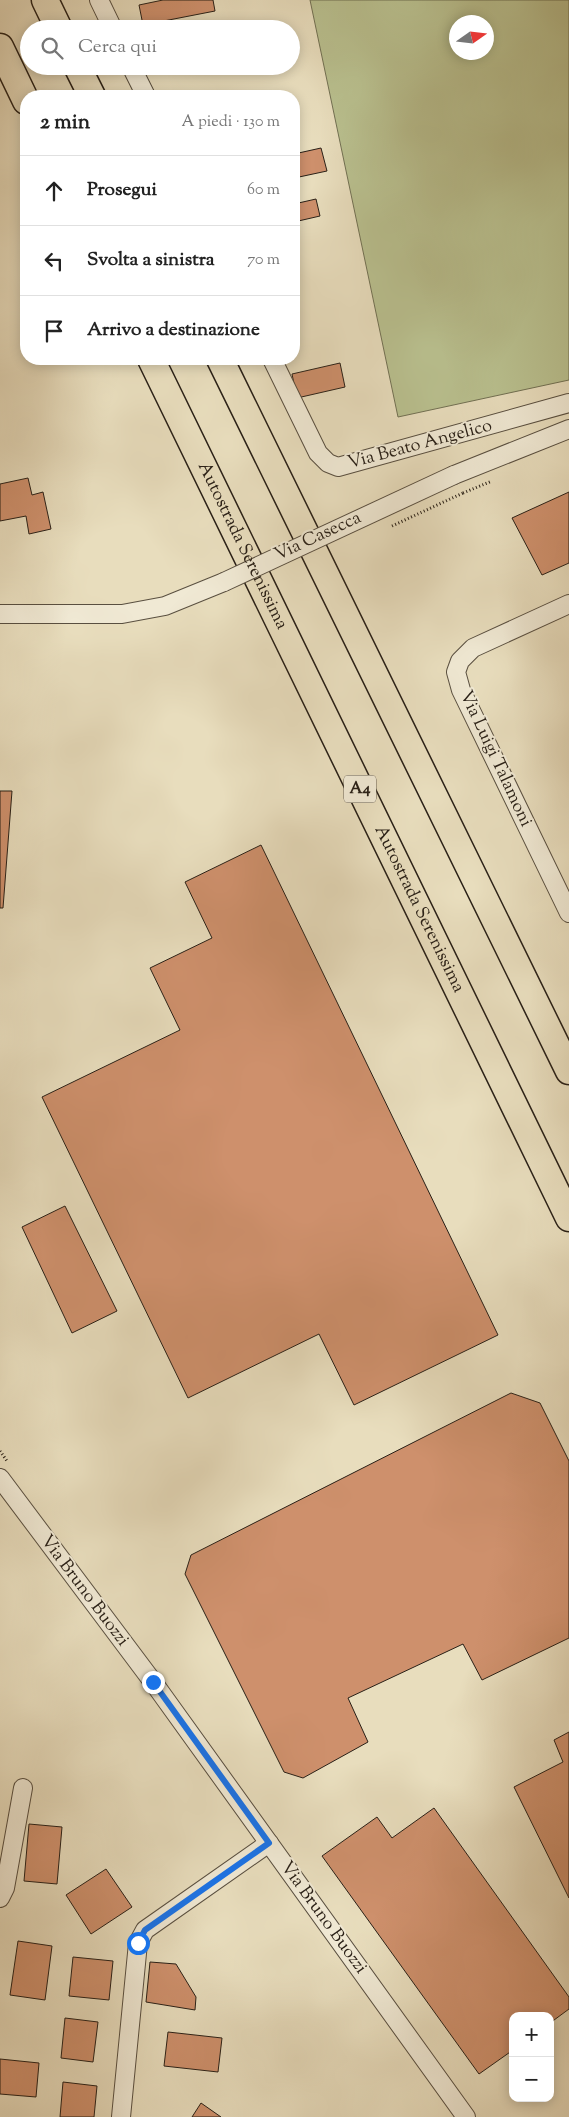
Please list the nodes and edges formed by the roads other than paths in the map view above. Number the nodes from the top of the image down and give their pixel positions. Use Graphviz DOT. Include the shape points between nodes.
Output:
graph roads {
  1 [pos="45,0"];
  2 [pos="99,0"];
  3 [pos="55,20"];
  4 [pos="109,20"];
  5 [pos="0,47"];
  6 [pos="82,75"];
  7 [pos="136,75"];
  8 [pos="21,90"];
  9 [pos="89,90"];
  10 [pos="143,90"];
  11 [pos="154,365"];
  12 [pos="223,365"];
  13 [pos="275,365"];
  14 [pos="569,403"];
  15 [pos="569,429"];
  16 [pos="569,604"];
  17 [pos="0,614"];
  18 [pos="569,913"];
  19 [pos="569,1071"];
  20 [pos="569,1218"];
  21 [pos="0,1478"];
  22 [pos="22,1788"];
  23 [pos="269,1843"];
  24 [pos="0,1898"];
  25 [pos="121,2117"];
  26 [pos="466,2117"];
  1 -- 3 [label="highway"];
  2 -- 4 [label="street"];
  5 -- 8 [label="highway"];
  6 -- 9 [label="highway"];
  7 -- 10 [label="street"];
  11 -- 20 [label="highway, Autostrada Serenissima / A4"];
  12 -- 19 [label="highway"];
  13 -- 14 [label="street, Via Beato Angelico" via="318,453 338,467"];
  15 -- 17 [label="street, Via Casecca, bridge" via="454,475 165,606 122,614"];
  16 -- 18 [label="street, Via Luigi Talamoni" via="473,648 460,661 456,672 461,690"];
  21 -- 23 [label="street, Via Bruno Buozzi"];
  22 -- 24 [label="street" via="5,1888"];
  23 -- 25 [label="street" via="145,1930 138,1943"];
  23 -- 26 [label="street, Via Bruno Buozzi"];
}
